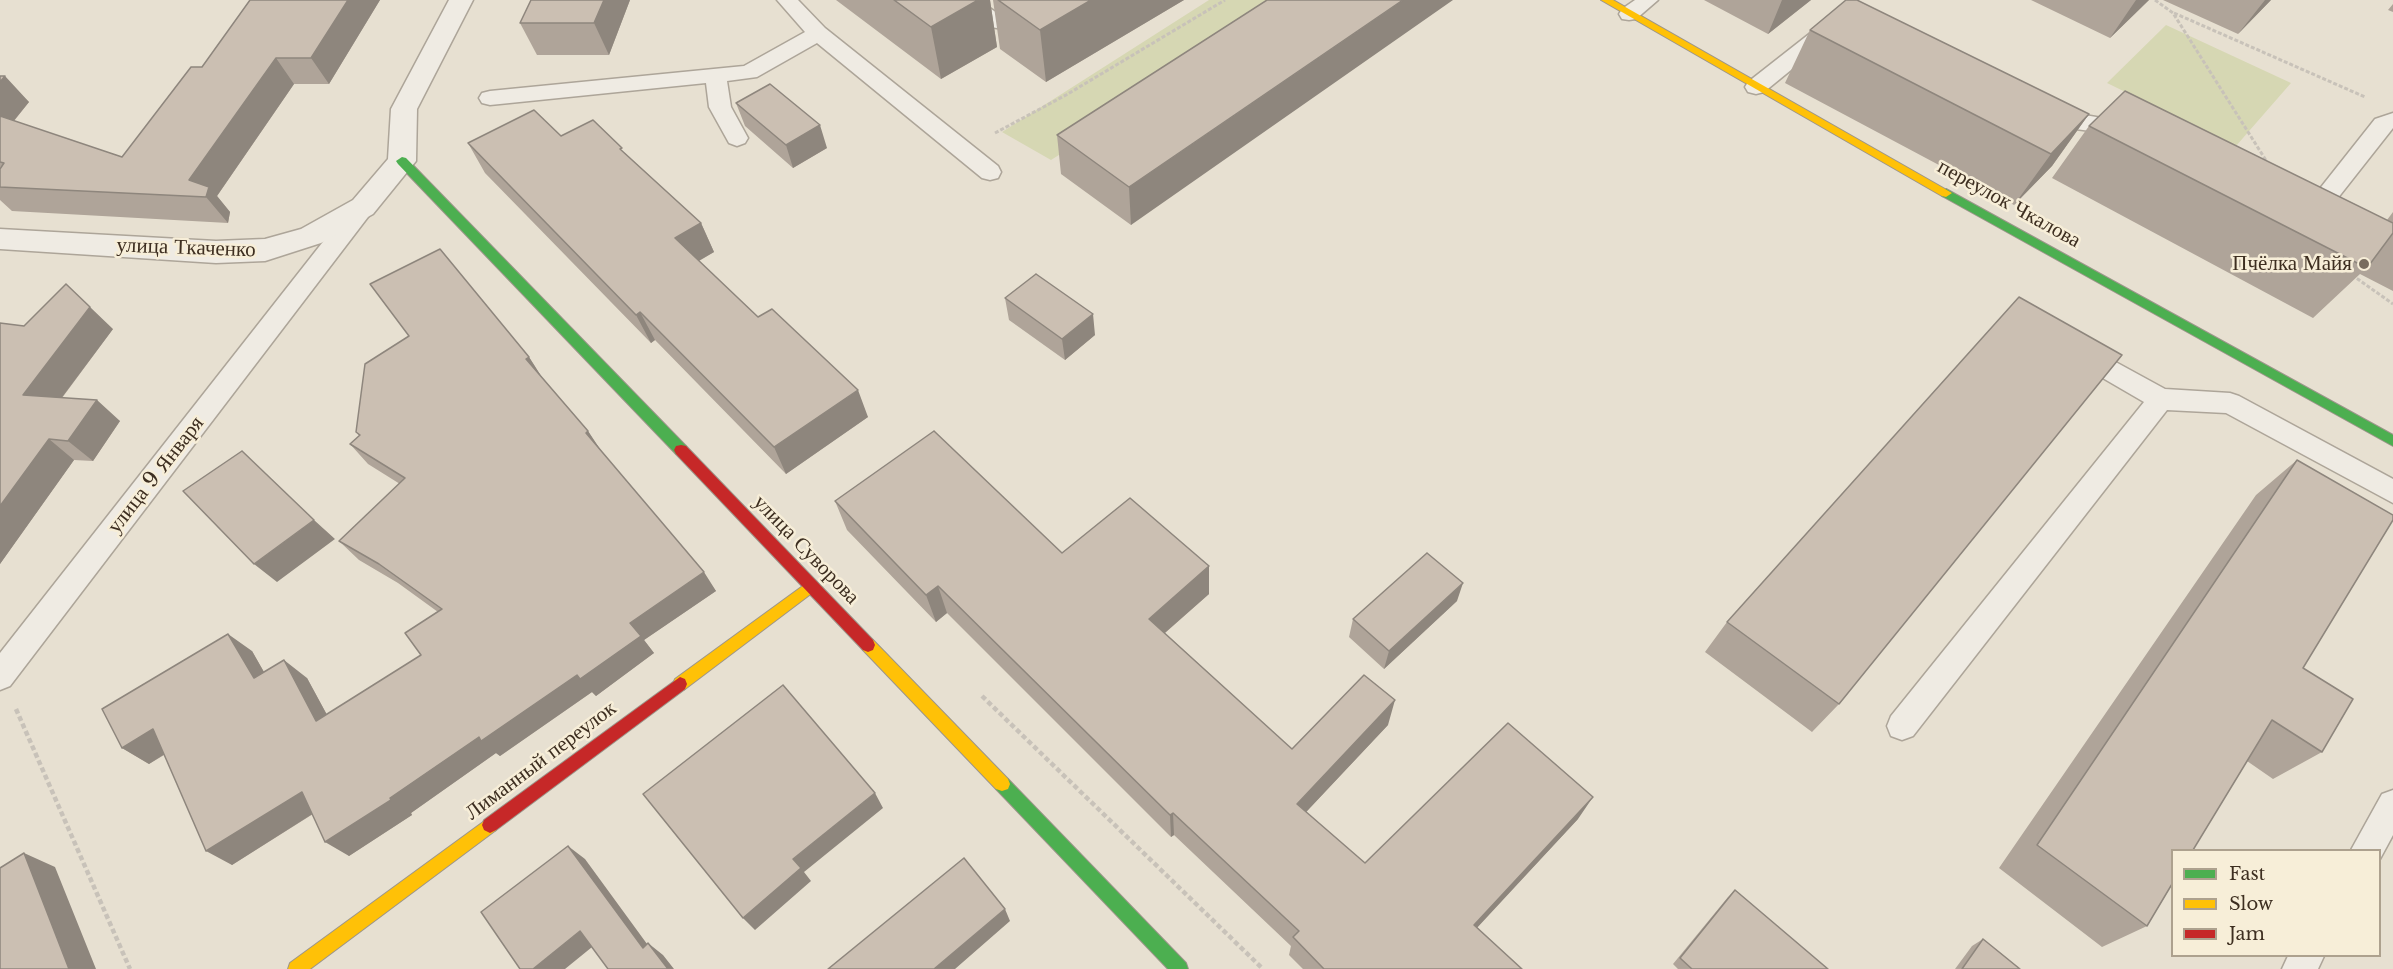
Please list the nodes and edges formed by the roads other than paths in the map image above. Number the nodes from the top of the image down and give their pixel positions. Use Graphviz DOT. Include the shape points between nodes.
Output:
graph roads {
  1 [pos="461,0"];
  2 [pos="787,0"];
  3 [pos="964,0"];
  4 [pos="1031,0"];
  5 [pos="1606,0"];
  6 [pos="1648,0"];
  7 [pos="1629,14"];
  8 [pos="818,33"];
  9 [pos="1854,40"];
  10 [pos="716,75"];
  11 [pos="1756,87"];
  12 [pos="490,98"];
  13 [pos="2029,119"];
  14 [pos="2393,120"];
  15 [pos="737,138"];
  16 [pos="2148,145"];
  17 [pos="402,161"];
  18 [pos="990,172"];
  19 [pos="363,207"];
  20 [pos="2284,212"];
  21 [pos="0,239"];
  22 [pos="2058,341"];
  23 [pos="2161,399"];
  24 [pos="2393,441"];
  25 [pos="2393,492"];
  26 [pos="811,586"];
  27 [pos="0,676"];
  28 [pos="1902,726"];
  29 [pos="2393,805"];
  30 [pos="2368,849"];
  31 [pos="296,969"];
  32 [pos="1180,969"];
  1 -- 17 [label="street" via="404,109"];
  2 -- 8 [label="lane"];
  3 -- 4 [label="lane" via="997,22"];
  5 -- 7 [label="street, переулок Чкалова"];
  6 -- 7 [label="lane"];
  7 -- 11 [label="street, переулок Чкалова"];
  8 -- 10 [label="lane" via="749,72"];
  8 -- 18 [label="lane"];
  9 -- 11 [label="lane" via="1820,36"];
  10 -- 12 [label="lane"];
  10 -- 15 [label="lane" via="720,107"];
  11 -- 24 [label="street, переулок Чкалова"];
  13 -- 16 [label="lane" via="2102,125"];
  14 -- 20 [label="lane" via="2383,124 2305,223"];
  17 -- 19 [label="street, улица 9 Января"];
  17 -- 26 [label="street, улица Суворова"];
  19 -- 21 [label="street, улица Ткаченко" via="311,236 265,250 216,252"];
  19 -- 27 [label="lane, улица 9 Января"];
  22 -- 23 [label="lane"];
  23 -- 25 [label="lane" via="2230,403"];
  23 -- 28 [label="lane"];
  26 -- 31 [label="street, Лиманный переулок"];
  26 -- 32 [label="street, улица Суворова"];
  29 -- 30 [label="lane"];
}
